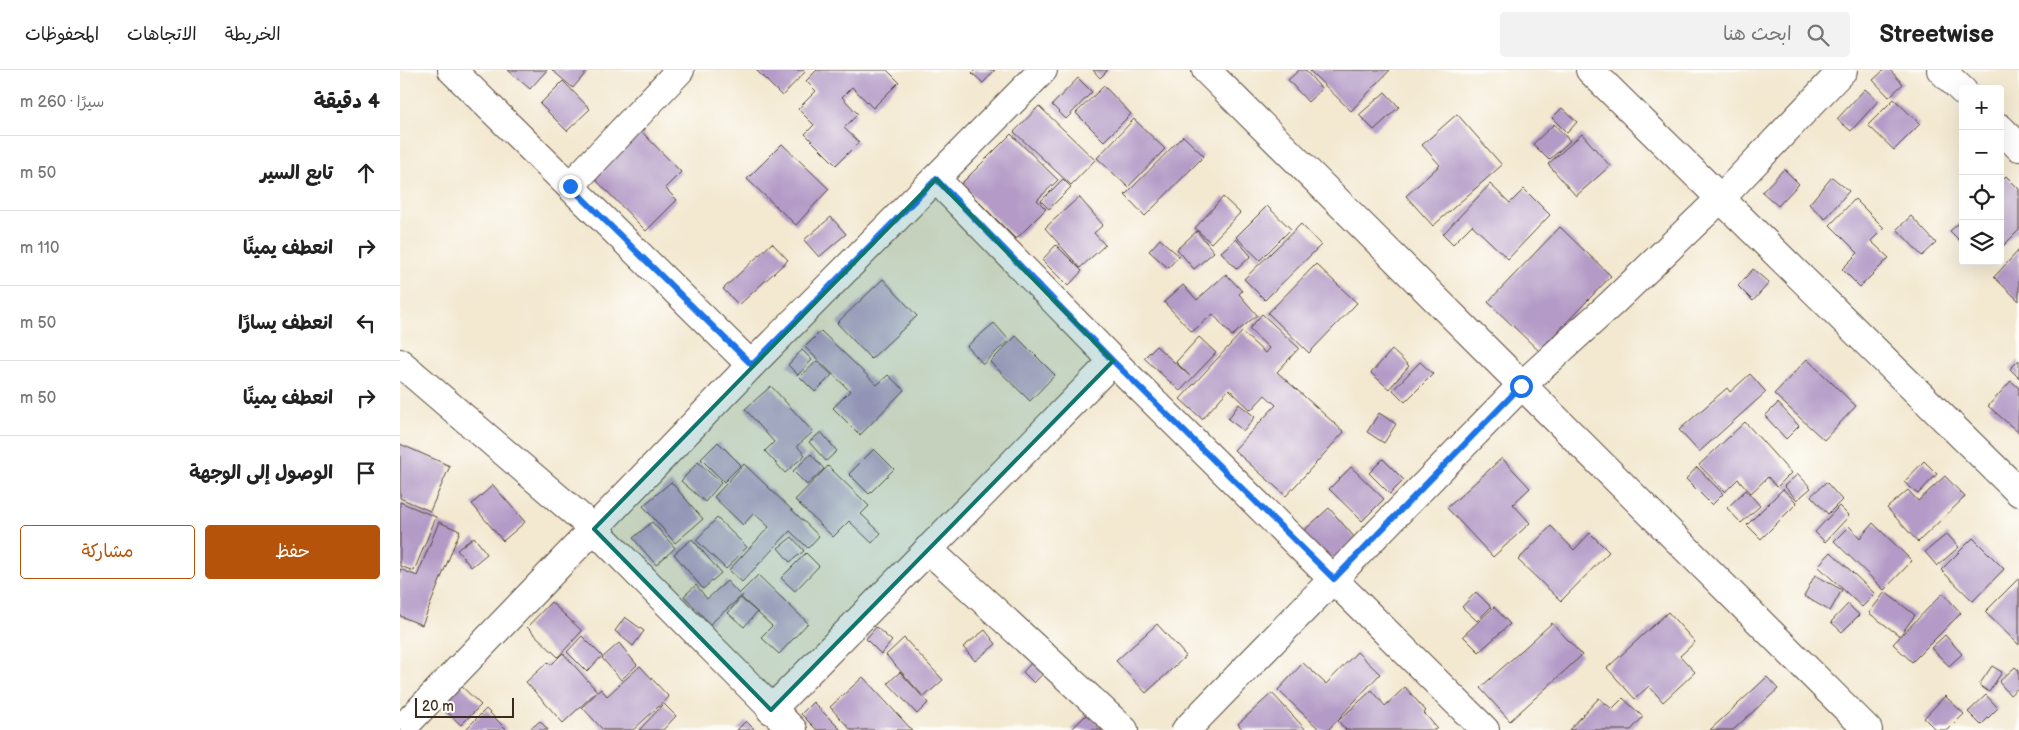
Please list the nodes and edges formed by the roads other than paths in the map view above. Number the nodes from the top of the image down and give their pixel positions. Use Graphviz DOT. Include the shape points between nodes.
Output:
graph roads {
  1 [pos="452,70"];
  2 [pos="680,70"];
  3 [pos="1043,70"];
  4 [pos="1206,70"];
  5 [pos="1590,70"];
  6 [pos="1844,70"];
  7 [pos="1941,70"];
  8 [pos="1959,87"];
  9 [pos="2002,130"];
  10 [pos="2019,147"];
  11 [pos="936,179"];
  12 [pos="570,186"];
  13 [pos="1720,198"];
  14 [pos="1113,361"];
  15 [pos="400,363"];
  16 [pos="752,365"];
  17 [pos="1521,386"];
  18 [pos="2019,492"];
  19 [pos="594,529"];
  20 [pos="928,548"];
  21 [pos="1334,579"];
  22 [pos="772,710"];
  23 [pos="410,720"];
  24 [pos="793,730"];
  25 [pos="1124,730"];
  26 [pos="1186,730"];
  27 [pos="1485,730"];
  28 [pos="1868,730"];
  1 -- 12 [label="street"];
  2 -- 12 [label="street"];
  3 -- 11 [label="street"];
  4 -- 17 [label="street"];
  5 -- 13 [label="street"];
  6 -- 13 [label="street"];
  7 -- 8 [label="street"];
  9 -- 10 [label="street"];
  11 -- 14 [label="street"];
  11 -- 16 [label="street"];
  12 -- 16 [label="street"];
  13 -- 17 [label="street"];
  13 -- 18 [label="street"];
  14 -- 20 [label="street"];
  14 -- 21 [label="street"];
  15 -- 19 [label="street"];
  16 -- 19 [label="street"];
  17 -- 21 [label="street"];
  17 -- 28 [label="street"];
  19 -- 22 [label="street"];
  19 -- 23 [label="street"];
  20 -- 22 [label="street"];
  20 -- 25 [label="street"];
  21 -- 26 [label="street"];
  21 -- 27 [label="street"];
  22 -- 24 [label="street"];
}
